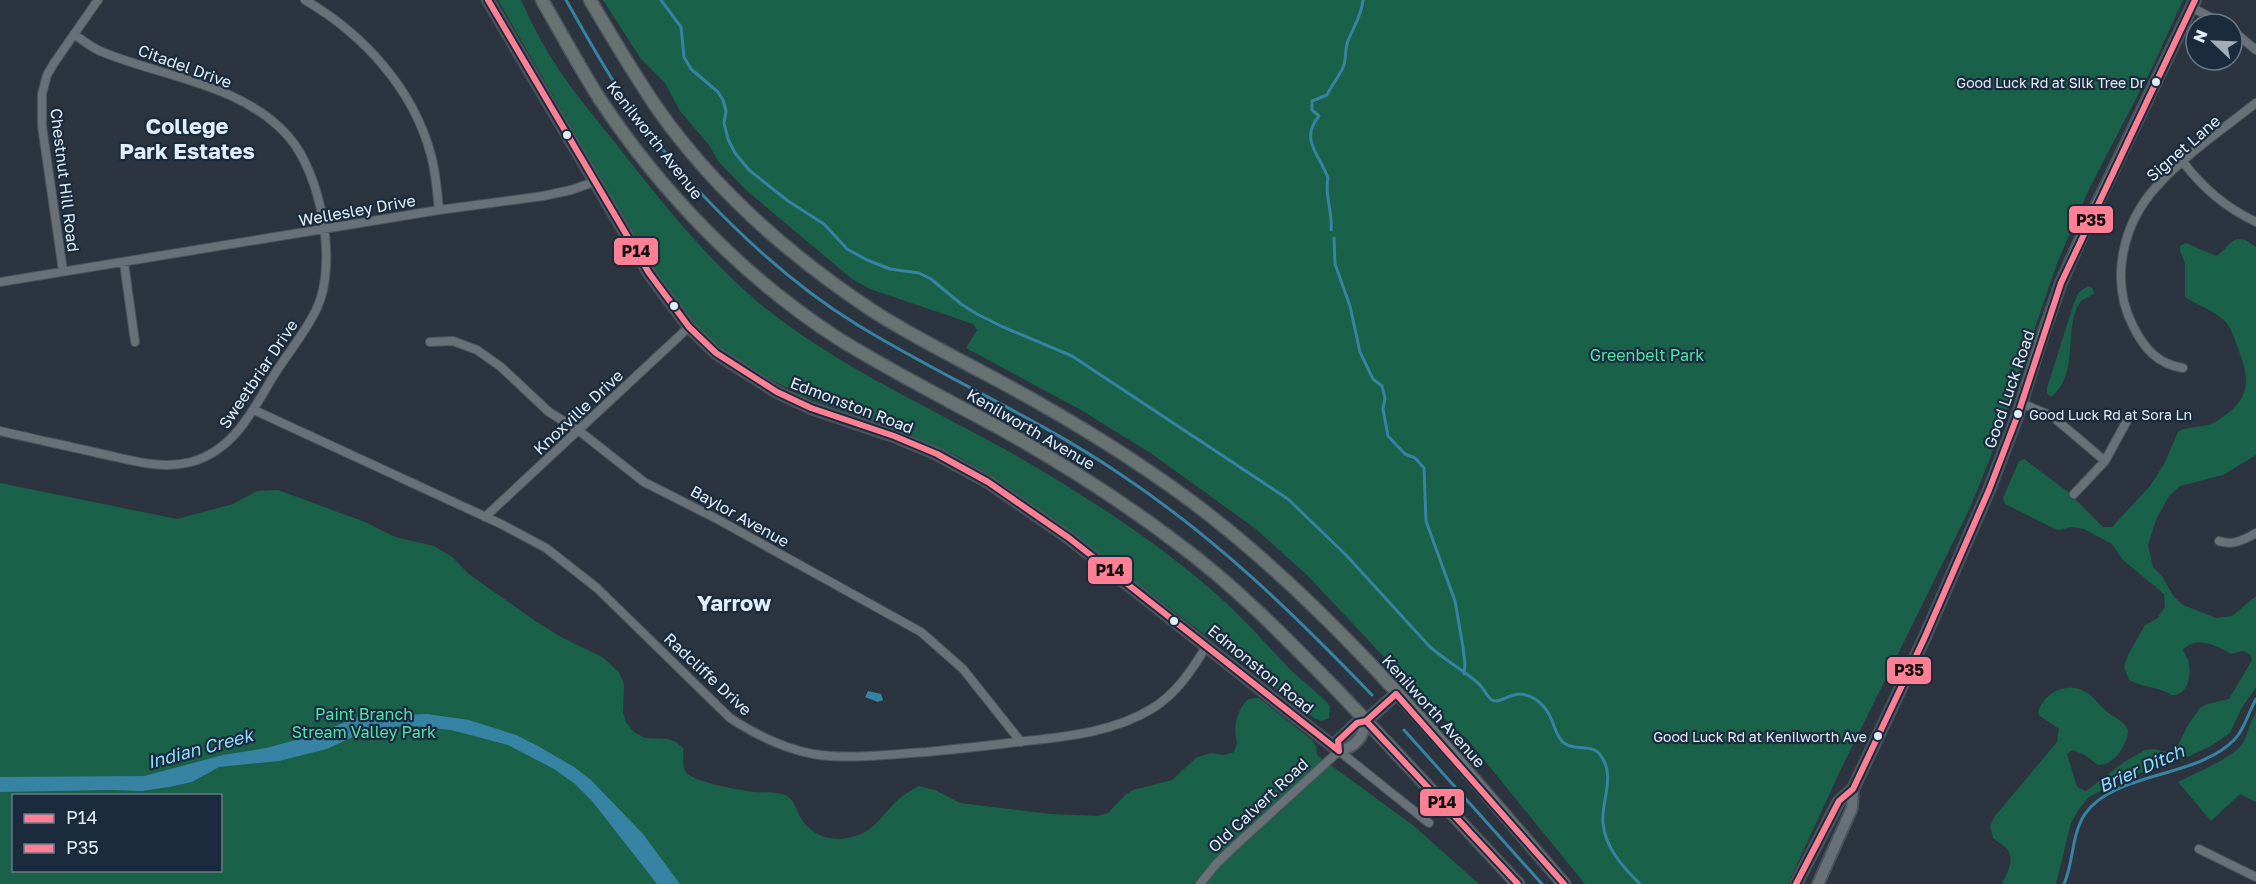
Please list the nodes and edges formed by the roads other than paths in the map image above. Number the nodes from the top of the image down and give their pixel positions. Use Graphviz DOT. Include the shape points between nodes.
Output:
graph roads {
  1 [pos="98,0"];
  2 [pos="305,0"];
  3 [pos="488,0"];
  4 [pos="542,0"];
  5 [pos="590,0"];
  6 [pos="2193,3"];
  7 [pos="2206,12"];
  8 [pos="74,34"];
  9 [pos="2244,40"];
  10 [pos="2256,50"];
  11 [pos="2256,103"];
  12 [pos="2183,162"];
  13 [pos="594,182"];
  14 [pos="439,210"];
  15 [pos="2256,222"];
  16 [pos="325,230"];
  17 [pos="124,263"];
  18 [pos="63,271"];
  19 [pos="0,282"];
  20 [pos="689,327"];
  21 [pos="135,342"];
  22 [pos="430,342"];
  23 [pos="2183,368"];
  24 [pos="2021,403"];
  25 [pos="254,410"];
  26 [pos="2129,417"];
  27 [pos="0,430"];
  28 [pos="578,430"];
  29 [pos="2105,460"];
  30 [pos="2074,494"];
  31 [pos="485,517"];
  32 [pos="2256,533"];
  33 [pos="2219,541"];
  34 [pos="1206,647"];
  35 [pos="1396,694"];
  36 [pos="1366,721"];
  37 [pos="1021,742"];
  38 [pos="1339,751"];
  39 [pos="1853,789"];
  40 [pos="1429,823"];
  41 [pos="2199,849"];
  42 [pos="2256,876"];
  43 [pos="1200,884"];
  44 [pos="1518,884"];
  45 [pos="1564,884"];
  46 [pos="1796,884"];
  47 [pos="1818,884"];
  1 -- 8 [label="street, Chestnut Hill Road"];
  2 -- 14 [label="street" via="356,36 394,79 425,135"];
  3 -- 13 [label="street, Edmonston Road"];
  4 -- 36 [label="main road, Kenilworth Avenue" via="601,100 665,186 744,265 838,338 1066,467 1155,526 1272,624"];
  5 -- 35 [label="main road, Kenilworth Avenue" via="630,68 682,141 727,191 791,250 873,310 1085,430 1191,501 1304,597"];
  6 -- 7 [label="street"];
  6 -- 24 [label="street, Good Luck Road" via="2061,283"];
  8 -- 16 [label="street, Citadel Drive" via="99,50 225,93 274,123 289,137 307,168"];
  8 -- 18 [label="street, Chestnut Hill Road" via="47,75 41,107"];
  9 -- 10 [label="street"];
  11 -- 12 [label="street, Signet Lane"];
  12 -- 15 [label="street" via="2217,199"];
  12 -- 23 [label="street, Signet Lane" via="2156,186 2141,208 2126,240 2121,275 2125,307 2143,343 2158,360"];
  13 -- 14 [label="street, Wellesley Drive" via="543,196"];
  13 -- 20 [label="street, Edmonston Road" via="649,273"];
  14 -- 16 [label="street, Wellesley Drive"];
  16 -- 17 [label="street, Wellesley Drive"];
  16 -- 25 [label="street, Sweetbriar Drive" via="324,283 318,307"];
  17 -- 18 [label="street, Wellesley Drive"];
  17 -- 21 [label="street"];
  18 -- 19 [label="street, Wellesley Drive"];
  20 -- 28 [label="street, Knoxville Drive"];
  20 -- 34 [label="street, Edmonston Road" via="717,353 777,392 937,454 987,482 1069,538"];
  22 -- 28 [label="street, Baylor Avenue" via="453,341 477,350 549,412"];
  24 -- 29 [label="street" via="2052,416"];
  24 -- 39 [label="street, Good Luck Road" via="1974,525"];
  25 -- 27 [label="street, Sweetbriar Drive" via="220,448 199,460 178,465 149,464"];
  25 -- 31 [label="street, Radcliffe Drive"];
  26 -- 29 [label="street"];
  28 -- 31 [label="street, Knoxville Drive"];
  28 -- 37 [label="street, Baylor Avenue" via="644,482 921,632 963,669"];
  29 -- 30 [label="street"];
  31 -- 37 [label="street, Radcliffe Drive" via="565,561 730,718 771,741 810,753 855,756"];
  32 -- 33 [label="street" via="2230,544"];
  34 -- 37 [label="street, Radcliffe Drive" via="1177,689 1138,716 1086,733"];
  34 -- 38 [label="street, Edmonston Road"];
  35 -- 36 [label="street, Old Calvert Road"];
  35 -- 45 [label="main road, Kenilworth Avenue"];
  36 -- 38 [label="street, Old Calvert Road" via="1363,736 1350,748"];
  36 -- 44 [label="main road, Kenilworth Avenue"];
  38 -- 40 [label="street, Edmonston Road"];
  38 -- 43 [label="street, Old Calvert Road" via="1217,863"];
  39 -- 46 [label="street, Good Luck Road" via="1839,801"];
  39 -- 47 [label="street, Good Luck Road" via="1852,808"];
  41 -- 42 [label="street"];
}
